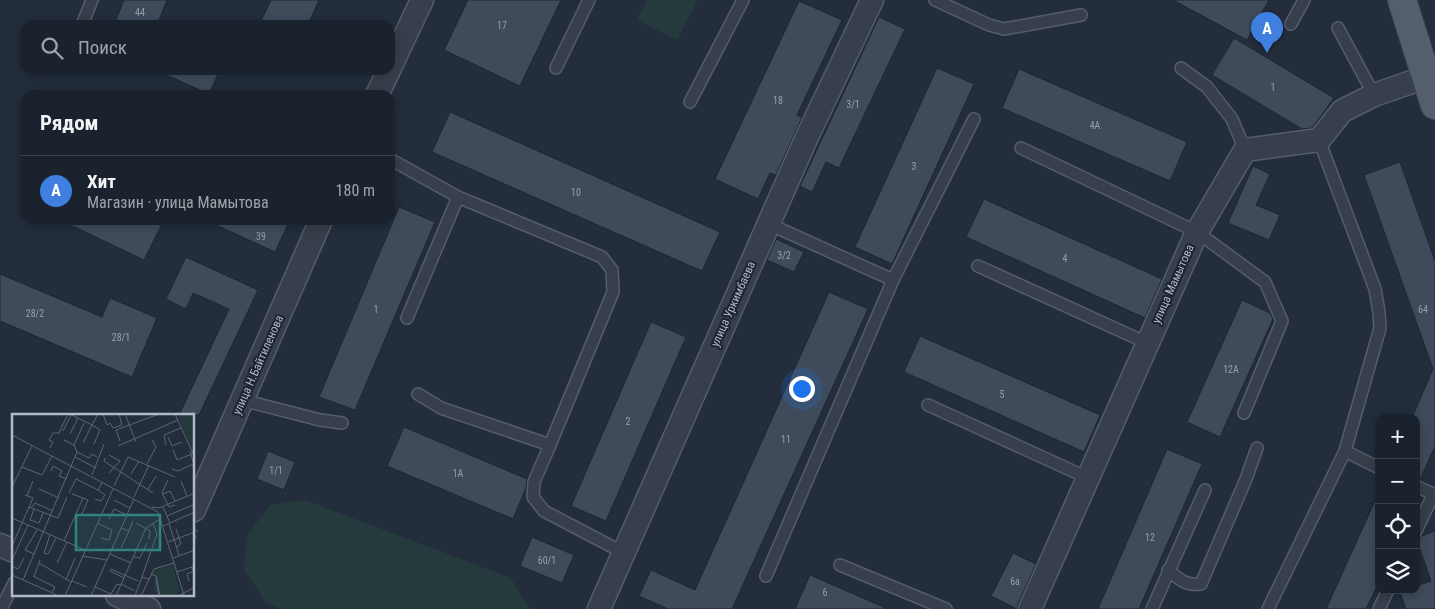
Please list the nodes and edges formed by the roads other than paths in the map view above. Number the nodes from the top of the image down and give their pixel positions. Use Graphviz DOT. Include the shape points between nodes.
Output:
graph roads {
  1 [pos="92,0"];
  2 [pos="422,0"];
  3 [pos="589,0"];
  4 [pos="743,0"];
  5 [pos="936,0"];
  6 [pos="1304,0"];
  7 [pos="1402,0"];
  8 [pos="865,2"];
  9 [pos="1080,15"];
  10 [pos="84,20"];
  11 [pos="1291,24"];
  12 [pos="1338,28"];
  13 [pos="395,58"];
  14 [pos="556,68"];
  15 [pos="1181,68"];
  16 [pos="387,75"];
  17 [pos="1426,77"];
  18 [pos="380,90"];
  19 [pos="1374,96"];
  20 [pos="690,102"];
  21 [pos="1435,105"];
  22 [pos="974,119"];
  23 [pos="1319,140"];
  24 [pos="1021,148"];
  25 [pos="1245,150"];
  26 [pos="395,163"];
  27 [pos="458,196"];
  28 [pos="768,224"];
  29 [pos="319,225"];
  30 [pos="1197,232"];
  31 [pos="978,266"];
  32 [pos="893,280"];
  33 [pos="407,318"];
  34 [pos="1147,343"];
  35 [pos="418,394"];
  36 [pos="242,400"];
  37 [pos="928,405"];
  38 [pos="1244,413"];
  39 [pos="342,423"];
  40 [pos="550,445"];
  41 [pos="1257,448"];
  42 [pos="1345,451"];
  43 [pos="1375,466"];
  44 [pos="1088,478"];
  45 [pos="1420,488"];
  46 [pos="1205,490"];
  47 [pos="1434,495"];
  48 [pos="195,508"];
  49 [pos="1420,523"];
  50 [pos="0,545"];
  51 [pos="12,550"];
  52 [pos="624,553"];
  53 [pos="840,565"];
  54 [pos="1168,570"];
  55 [pos="766,576"];
  56 [pos="12,587"];
  57 [pos="1386,594"];
  58 [pos="119,596"];
  59 [pos="156,596"];
  60 [pos="1,609"];
  61 [pos="150,609"];
  62 [pos="599,609"];
  63 [pos="946,609"];
  64 [pos="1030,609"];
  65 [pos="1152,609"];
  66 [pos="1268,609"];
  67 [pos="1380,609"];
  1 -- 10 [label="lane"];
  2 -- 13 [label="street"];
  3 -- 14 [label="lane"];
  4 -- 20 [label="lane"];
  5 -- 9 [label="lane" via="1004,30"];
  6 -- 11 [label="lane"];
  7 -- 17 [label="main road"];
  8 -- 28 [label="street, улица Уркимбаева"];
  12 -- 19 [label="lane"];
  15 -- 25 [label="lane" via="1207,88 1232,119"];
  16 -- 18 [label="street"];
  17 -- 19 [label="street"];
  17 -- 21 [label="main road"];
  19 -- 23 [label="street" via="1342,111"];
  22 -- 32 [label="lane"];
  23 -- 25 [label="street"];
  23 -- 42 [label="lane" via="1375,289 1380,320"];
  24 -- 30 [label="lane"];
  25 -- 30 [label="street, улица Мамытова"];
  26 -- 27 [label="lane"];
  27 -- 33 [label="lane"];
  27 -- 40 [label="lane" via="602,257 612,270 613,292"];
  28 -- 32 [label="lane"];
  28 -- 52 [label="street, улица Уркимбаева"];
  29 -- 36 [label="street, улица Н.Байтиленова"];
  30 -- 34 [label="street, улица Мамытова"];
  30 -- 38 [label="lane" via="1265,282 1282,321"];
  31 -- 34 [label="lane"];
  32 -- 55 [label="lane"];
  34 -- 44 [label="street, улица Мамытова"];
  35 -- 40 [label="lane" via="441,408"];
  36 -- 39 [label="lane"];
  36 -- 48 [label="street, улица Н.Байтиленова"];
  37 -- 44 [label="lane"];
  40 -- 52 [label="lane" via="534,482 533,497 544,511"];
  41 -- 54 [label="lane" via="1201,584 1181,581"];
  42 -- 43 [label="lane"];
  42 -- 66 [label="lane"];
  44 -- 64 [label="street, улица Мамытова"];
  45 -- 47 [label="lane"];
  46 -- 54 [label="lane"];
  47 -- 49 [label="lane"];
  50 -- 51 [label="street"];
  52 -- 62 [label="street, улица Уркимбаева"];
  53 -- 63 [label="lane"];
  54 -- 65 [label="lane"];
  56 -- 60 [label="lane"];
  57 -- 67 [label="lane"];
  58 -- 61 [label="street"];
  59 -- 61 [label="street"];
}
